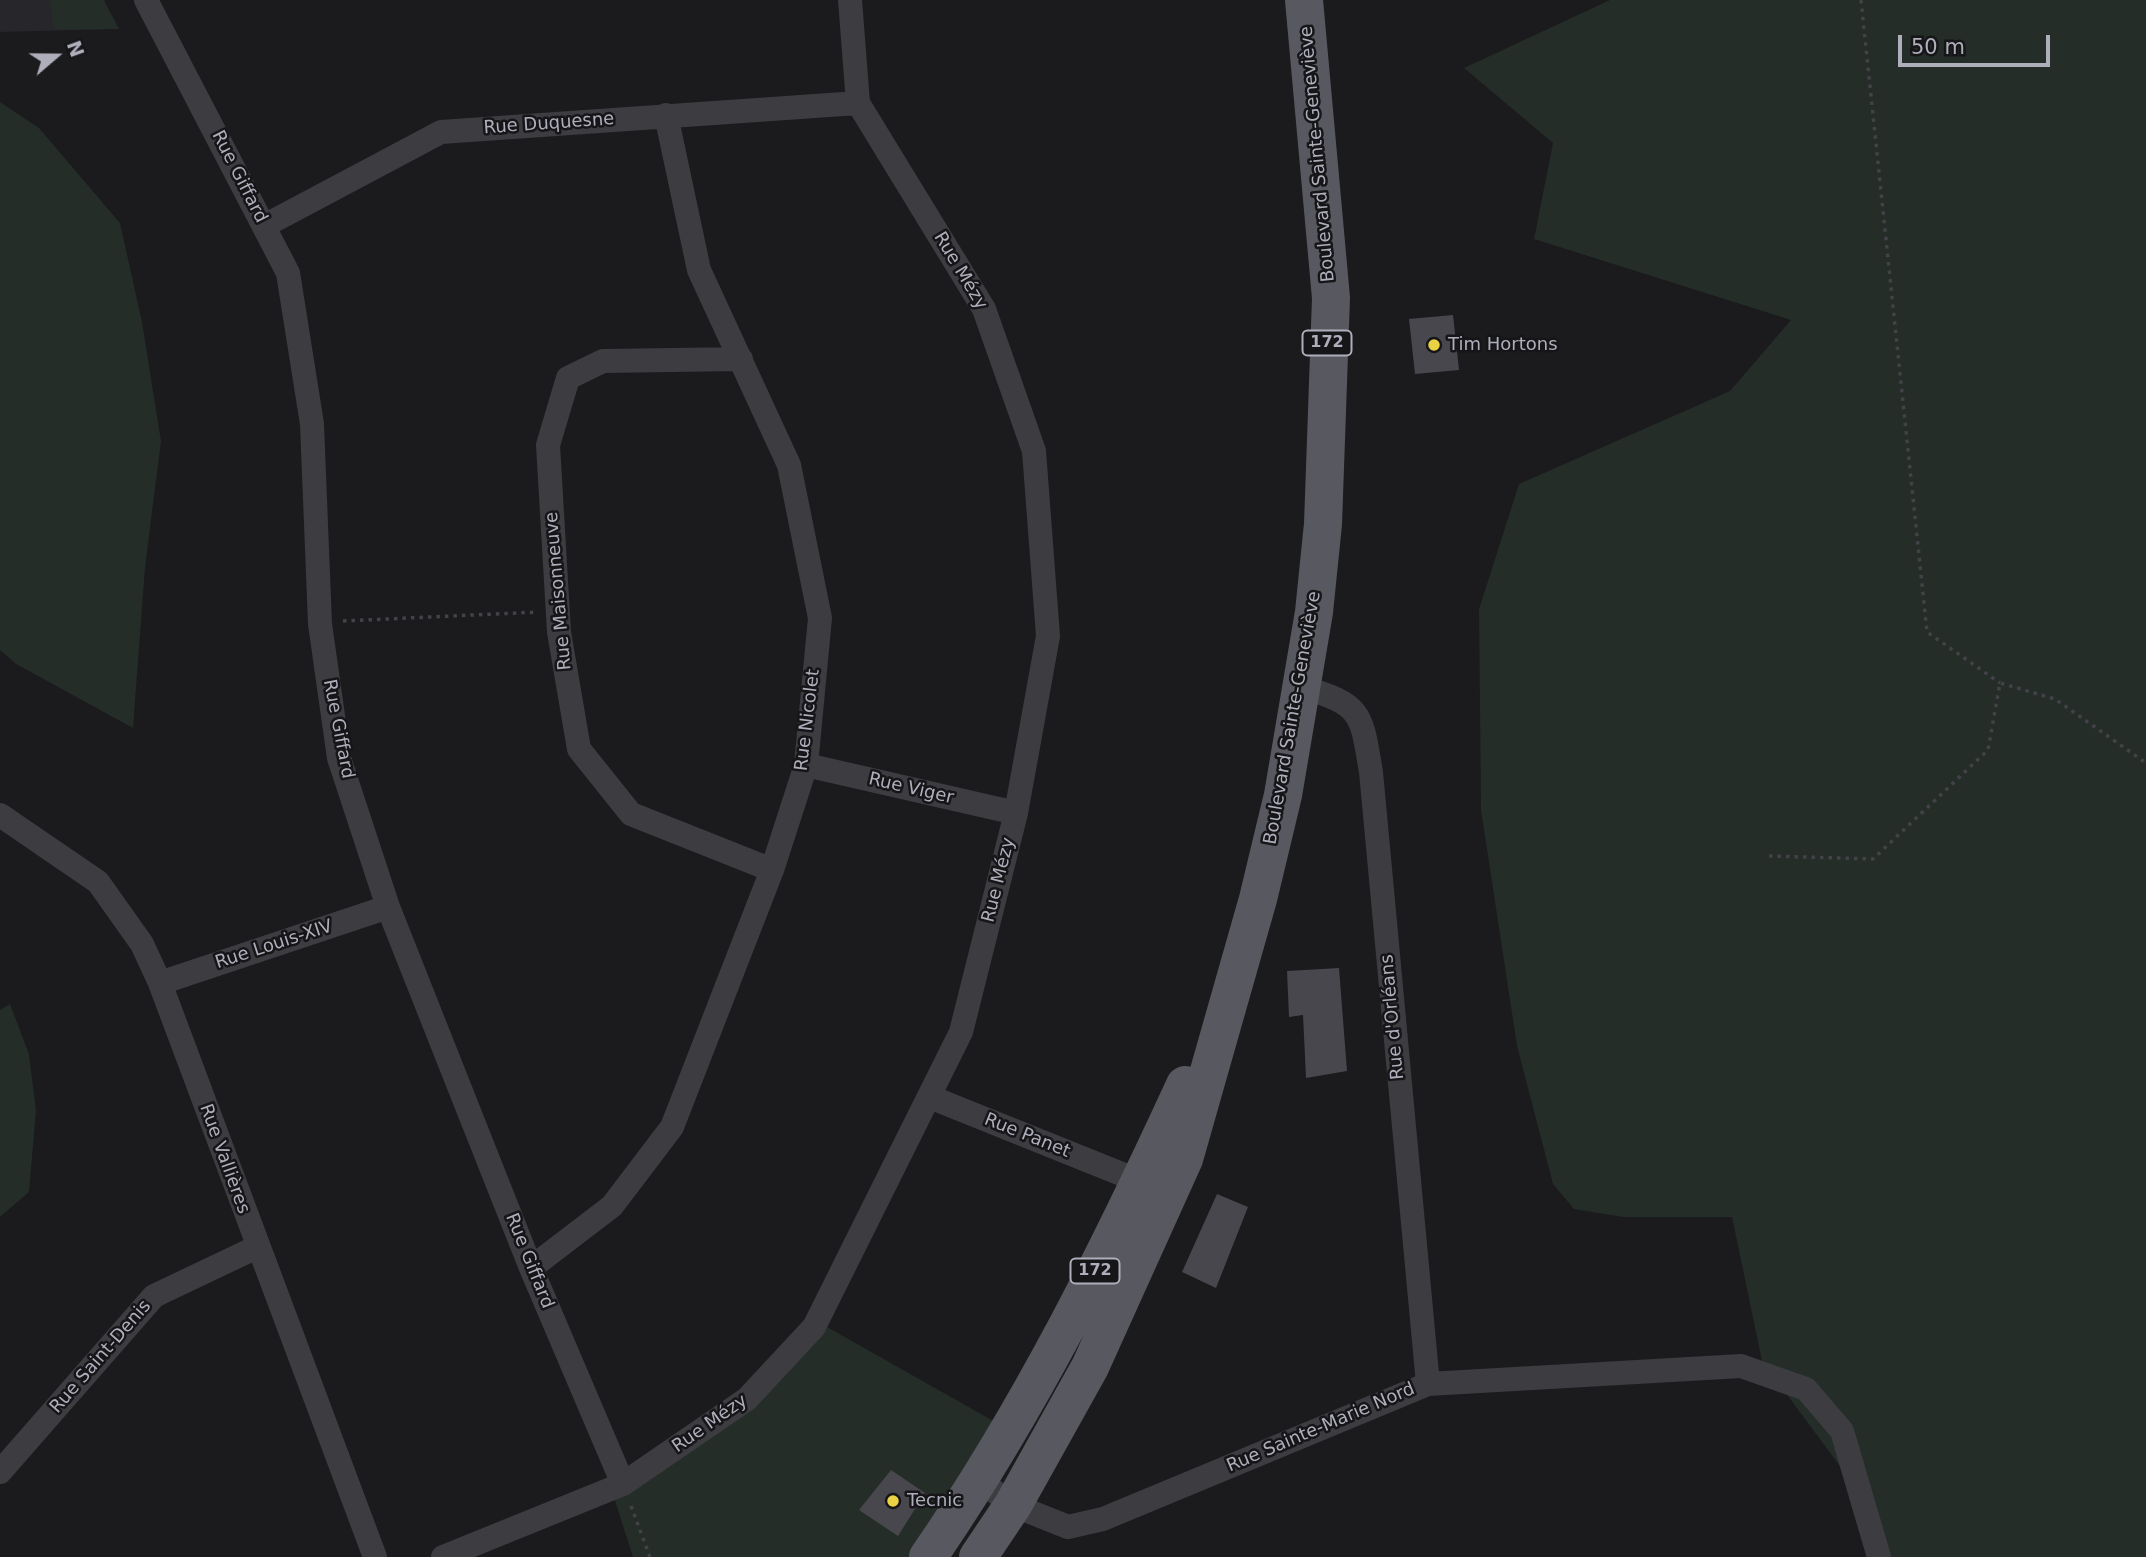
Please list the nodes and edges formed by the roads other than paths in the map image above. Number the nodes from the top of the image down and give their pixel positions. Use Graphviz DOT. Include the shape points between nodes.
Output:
graph roads {
  1 [pos="146,0"];
  2 [pos="850,0"];
  3 [pos="1304,0"];
  4 [pos="858,103"];
  5 [pos="666,115"];
  6 [pos="264,226"];
  7 [pos="741,359"];
  8 [pos="1302,687"];
  9 [pos="806,765"];
  10 [pos="1016,813"];
  11 [pos="0,815"];
  12 [pos="772,870"];
  13 [pos="388,907"];
  14 [pos="1237,972"];
  15 [pos="160,983"];
  16 [pos="930,1097"];
  17 [pos="1124,1175"];
  18 [pos="257,1247"];
  19 [pos="531,1268"];
  20 [pos="1428,1384"];
  21 [pos="0,1472"];
  22 [pos="980,1481"];
  23 [pos="623,1484"];
  24 [pos="1013,1505"];
  25 [pos="375,1557"];
  26 [pos="443,1557"];
  27 [pos="928,1557"];
  28 [pos="978,1557"];
  29 [pos="1879,1557"];
  1 -- 6 [label="street, Rue Giffard"];
  2 -- 4 [label="street, Rue Mézy"];
  3 -- 8 [label="main road, Boulevard Sainte-Geneviève / 172" via="1331,298 1323,524"];
  4 -- 5 [label="street, Rue Duquesne"];
  4 -- 10 [label="street, Rue Mézy" via="984,309 1034,451 1048,636"];
  5 -- 6 [label="street, Rue Duquesne" via="441,132"];
  5 -- 7 [label="street, Rue Nicolet" via="699,271"];
  6 -- 13 [label="street, Rue Giffard" via="288,273 312,424 320,624 339,758"];
  7 -- 9 [label="street, Rue Nicolet" via="789,465 820,618"];
  7 -- 12 [label="street, Rue Maisonneuve" via="603,361 568,378 548,446 558,612 579,749 631,814"];
  8 -- 14 [label="main road, Boulevard Sainte-Geneviève / 172" via="1283,794"];
  8 -- 20 [label="street, Rue d'Orléans" via="1342,699 1363,724"];
  9 -- 10 [label="street, Rue Viger"];
  9 -- 12 [label="street, Rue Nicolet"];
  10 -- 16 [label="street, Rue Mézy" via="961,1032"];
  11 -- 15 [label="street, Rue Vallières" via="98,882 142,944"];
  12 -- 19 [label="street, Rue Nicolet" via="672,1126 612,1206"];
  13 -- 15 [label="street, Rue Louis-XIV"];
  13 -- 19 [label="street, Rue Giffard"];
  14 -- 22 [label="main road, Boulevard Sainte-Geneviève / 172" via="1137,1188 1045,1368"];
  14 -- 24 [label="main road, Boulevard Sainte-Geneviève / 172" via="1184,1159 1090,1367"];
  15 -- 18 [label="street, Rue Vallières"];
  16 -- 17 [label="street, Rue Panet"];
  16 -- 23 [label="street, Rue Mézy" via="814,1327 747,1399"];
  18 -- 21 [label="street, Rue Saint-Denis" via="154,1296"];
  18 -- 25 [label="street, Rue Vallières"];
  19 -- 23 [label="street, Rue Giffard"];
  20 -- 24 [label="street, Rue Sainte-Marie Nord" via="1103,1519 1068,1527"];
  20 -- 29 [label="street, Rue Sainte-Marie Nord" via="1741,1366 1806,1389 1842,1431"];
  22 -- 24 [label="street, Rue Sainte-Marie Nord"];
  22 -- 27 [label="main road, Boulevard Sainte-Geneviève / 172"];
  23 -- 26 [label="street, Rue Mézy"];
  24 -- 28 [label="main road, Boulevard Sainte-Geneviève / 172"];
}
